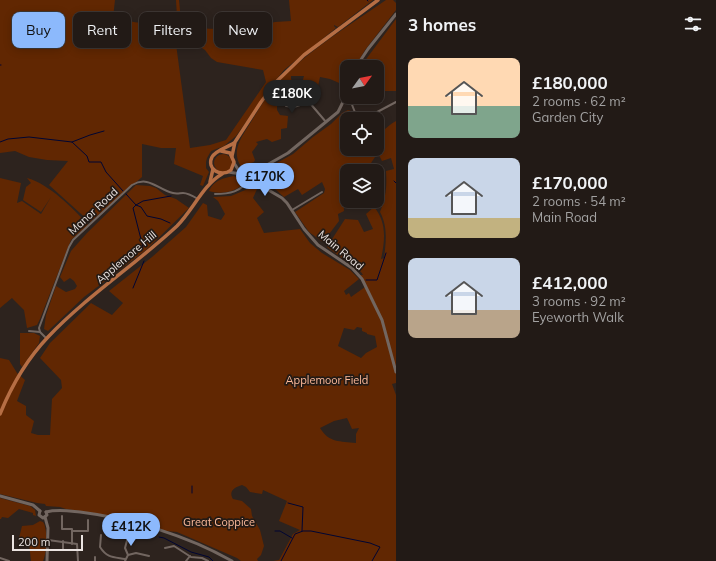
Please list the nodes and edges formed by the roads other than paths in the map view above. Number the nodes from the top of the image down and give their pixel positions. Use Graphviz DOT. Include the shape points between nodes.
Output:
graph roads {
  1 [pos="378,0"];
  2 [pos="396,14"];
  3 [pos="361,60"];
  4 [pos="286,87"];
  5 [pos="396,102"];
  6 [pos="342,104"];
  7 [pos="377,112"];
  8 [pos="326,122"];
  9 [pos="235,142"];
  10 [pos="221,151"];
  11 [pos="232,156"];
  12 [pos="234,162"];
  13 [pos="213,169"];
  14 [pos="228,172"];
  15 [pos="222,174"];
  16 [pos="241,174"];
  17 [pos="248,179"];
  18 [pos="210,182"];
  19 [pos="255,183"];
  20 [pos="322,192"];
  21 [pos="215,194"];
  22 [pos="199,199"];
  23 [pos="292,210"];
  24 [pos="29,331"];
  25 [pos="40,332"];
  26 [pos="46,338"];
  27 [pos="396,372"];
  28 [pos="0,414"];
  29 [pos="0,496"];
  30 [pos="40,511"];
  31 [pos="46,512"];
  32 [pos="62,516"];
  33 [pos="45,517"];
  34 [pos="88,520"];
  35 [pos="72,530"];
  36 [pos="129,533"];
  37 [pos="101,535"];
  38 [pos="48,540"];
  39 [pos="63,541"];
  40 [pos="72,544"];
  41 [pos="165,548"];
  42 [pos="63,550"];
  43 [pos="128,555"];
  44 [pos="149,556"];
  45 [pos="190,556"];
  46 [pos="95,557"];
  47 [pos="0,558"];
  48 [pos="125,560"];
  49 [pos="9,561"];
  50 [pos="47,561"];
  51 [pos="78,561"];
  52 [pos="95,561"];
  53 [pos="186,561"];
  54 [pos="208,561"];
  55 [pos="232,561"];
  1 -- 9 [label="main road" via="304,55 288,70 261,102"];
  2 -- 3 [label="street"];
  4 -- 8 [label="street" via="286,106 294,107 309,102"];
  5 -- 7 [label="street"];
  6 -- 8 [label="street"];
  8 -- 19 [label="street" via="288,153 265,166"];
  9 -- 10 [label="main road"];
  9 -- 11 [label="main road"];
  10 -- 11 [label="main road"];
  10 -- 13 [label="main road" via="211,158"];
  11 -- 12 [label="main road"];
  12 -- 14 [label="main road"];
  12 -- 16 [label="street, Main Road"];
  13 -- 15 [label="main road"];
  13 -- 18 [label="main road, Applemore Hill"];
  14 -- 15 [label="main road"];
  14 -- 16 [label="street, Main Road"];
  15 -- 18 [label="main road, Applemore Hill"];
  16 -- 17 [label="street, Main Road"];
  17 -- 19 [label="street, Main Road"];
  17 -- 21 [label="street" via="241,189"];
  18 -- 22 [label="main road, Applemore Hill"];
  19 -- 23 [label="street, Main Road" via="282,198"];
  20 -- 23 [label="street"];
  22 -- 25 [label="street, Manor Road" via="183,193 175,194 149,182 137,182 132,185 73,240 39,328"];
  22 -- 26 [label="main road, Applemore Hill" via="178,224 150,250"];
  23 -- 27 [label="street, Main Road" via="318,245 352,268 362,279 382,320"];
  24 -- 25 [label="street"];
  25 -- 26 [label="street"];
  26 -- 28 [label="main road, Applemore Hill" via="16,380"];
  29 -- 30 [label="street" via="33,505"];
  30 -- 31 [label="street"];
  30 -- 33 [label="street" via="40,516"];
  31 -- 33 [label="street"];
  31 -- 55 [label="street" via="65,510 99,514 131,522 186,539"];
  32 -- 35 [label="street" via="62,529"];
  33 -- 38 [label="street"];
  34 -- 35 [label="street" via="88,531"];
  35 -- 40 [label="street"];
  36 -- 43 [label="street" via="125,548"];
  37 -- 48 [label="street" via="100,547 104,553"];
  38 -- 39 [label="street"];
  38 -- 50 [label="street"];
  39 -- 40 [label="street"];
  39 -- 42 [label="street"];
  40 -- 51 [label="street" via="78,544"];
  41 -- 45 [label="street" via="174,546"];
  43 -- 44 [label="street" via="136,553"];
  43 -- 48 [label="street"];
  45 -- 53 [label="street"];
  45 -- 54 [label="street"];
  46 -- 52 [label="street"];
  47 -- 49 [label="street"];
}
